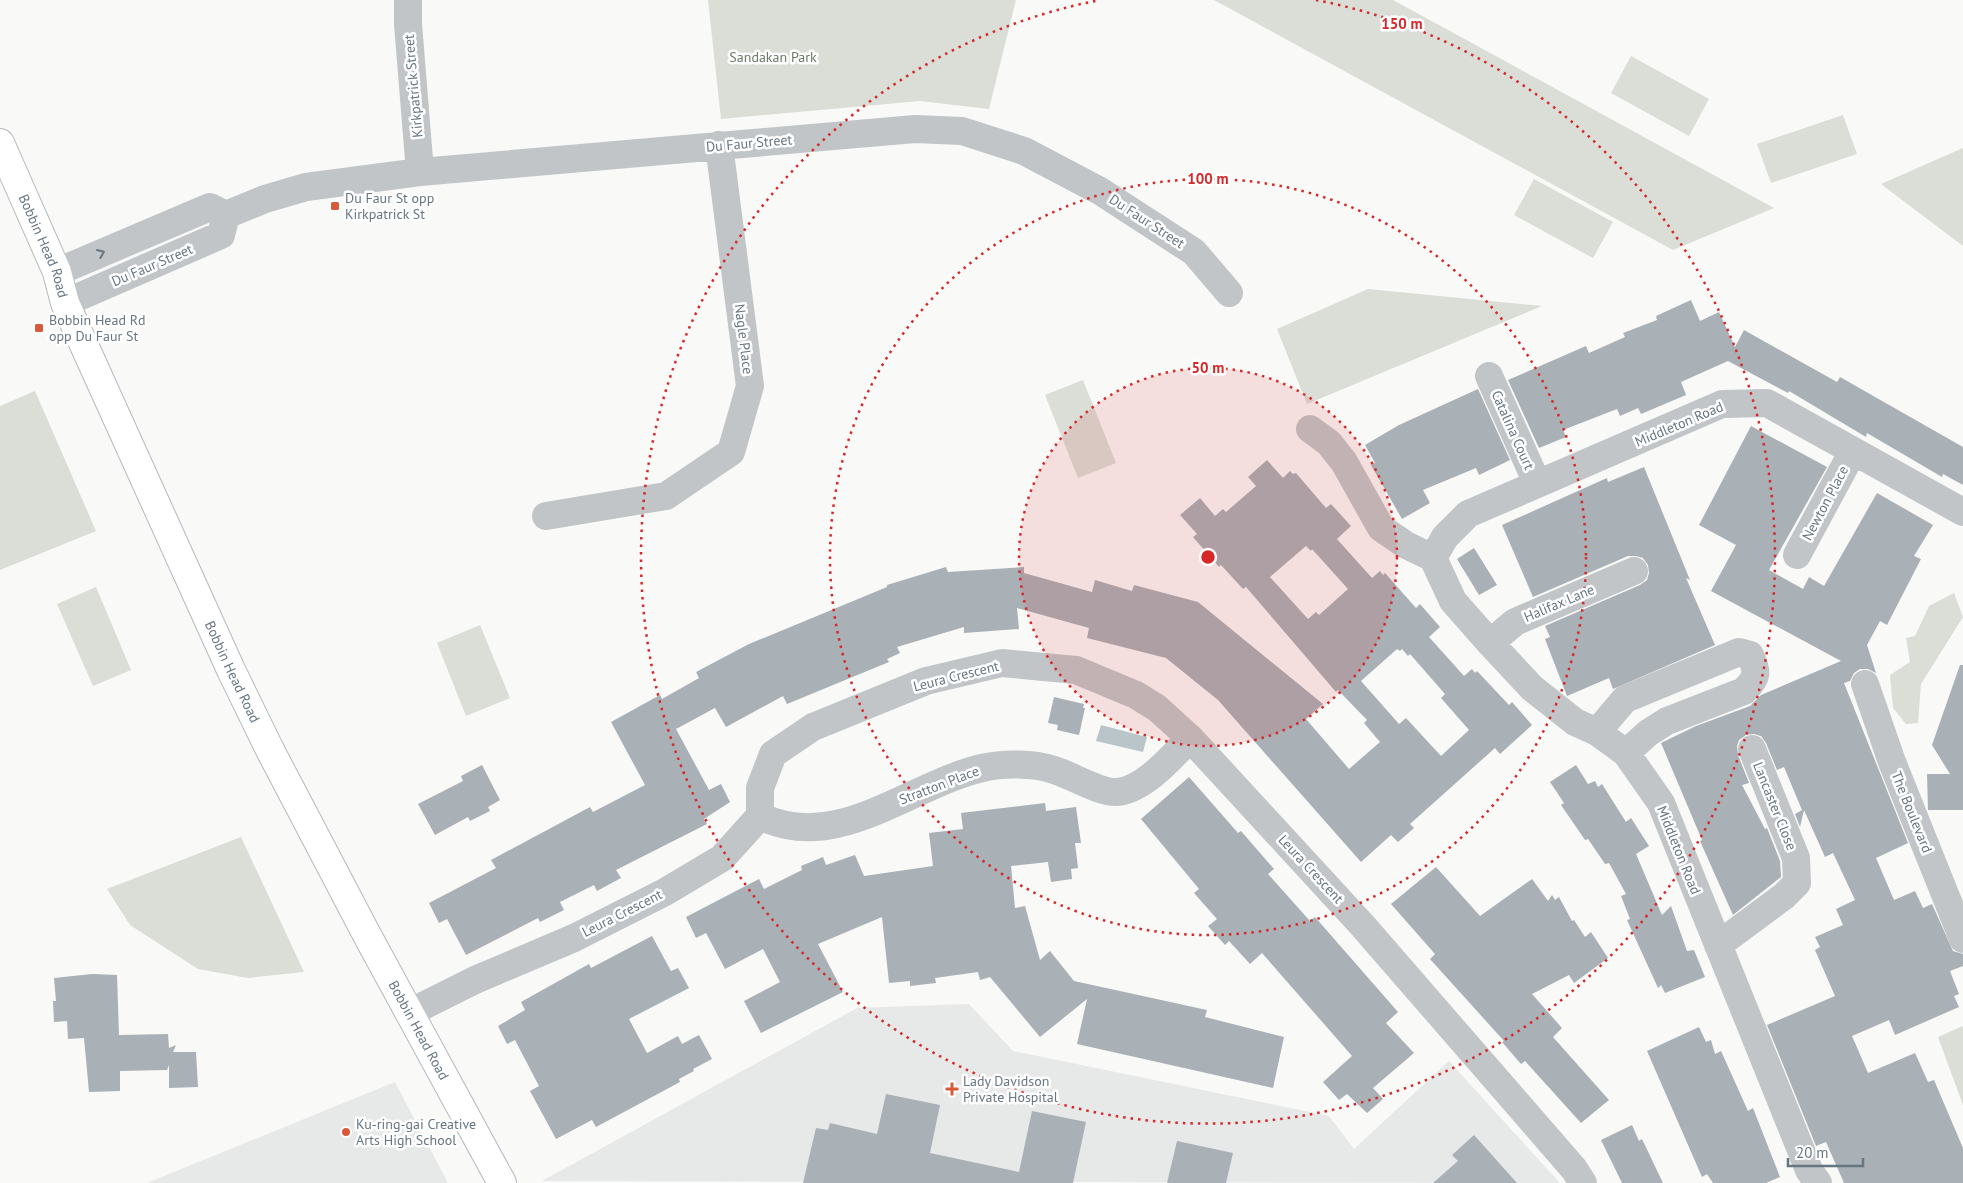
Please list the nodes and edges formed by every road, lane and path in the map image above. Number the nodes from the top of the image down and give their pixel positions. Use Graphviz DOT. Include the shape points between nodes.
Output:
graph roads {
  1 [pos="408,0"];
  2 [pos="0,143"];
  3 [pos="719,145"];
  4 [pos="420,172"];
  5 [pos="226,215"];
  6 [pos="57,272"];
  7 [pos="1229,293"];
  8 [pos="65,303"];
  9 [pos="1489,376"];
  10 [pos="1310,429"];
  11 [pos="1853,451"];
  12 [pos="1537,483"];
  13 [pos="1963,512"];
  14 [pos="546,516"];
  15 [pos="1797,555"];
  16 [pos="1433,558"];
  17 [pos="1634,571"];
  18 [pos="1490,643"];
  19 [pos="1865,684"];
  20 [pos="1597,732"];
  21 [pos="1190,738"];
  22 [pos="1752,749"];
  23 [pos="1626,753"];
  24 [pos="760,816"];
  25 [pos="1963,939"];
  26 [pos="1718,946"];
  27 [pos="409,1012"];
  28 [pos="502,1183"];
  29 [pos="1583,1183"];
  30 [pos="1818,1183"];
  1 -- 4 [label="street, Kirkpatrick Street"];
  2 -- 6 [label="main road, Bobbin Head Road"];
  3 -- 4 [label="street, Du Faur Street"];
  3 -- 7 [label="street, Du Faur Street" via="915,129 962,131 1024,151 1100,191 1194,252"];
  3 -- 14 [label="street, Nagle Place" via="750,386 731,452 666,496"];
  4 -- 5 [label="street, Du Faur Street" via="306,187 265,198"];
  6 -- 5 [label="street, one-way" via="210,207"];
  5 -- 8 [label="street, Du Faur Street" via="221,235"];
  6 -- 8 [label="main road, Bobbin Head Road"];
  8 -- 27 [label="main road, Bobbin Head Road" via="231,670"];
  9 -- 12 [label="street, Catalina Court"];
  10 -- 16 [label="street" via="1329,442 1344,462 1381,528"];
  11 -- 12 [label="street, Middleton Road" via="1767,402 1722,404"];
  11 -- 13 [label="street, Middleton Road"];
  11 -- 15 [label="street, Newton Place"];
  12 -- 16 [label="street, Middleton Road" via="1468,514 1445,536"];
  16 -- 18 [label="street, Middleton Road" via="1453,601"];
  17 -- 18 [label="street, Halifax Lane" via="1515,622"];
  18 -- 20 [label="street, Middleton Road" via="1532,688 1575,722"];
  19 -- 25 [label="street, The Boulevard" via="1892,762"];
  20 -- 23 [label="street, Middleton Road"];
  20 -- 23 [label="street" via="1625,699 1739,652 1750,655 1756,668 1754,681 1744,690 1667,721 1648,732"];
  21 -- 24 [label="street, Stratton Place" via="1163,767 1140,784 1115,792 1053,769 983,767 854,820 819,828 776,824"];
  21 -- 24 [label="street, Leura Crescent" via="1157,708 1136,695 1076,670 1002,663 926,681 813,727 773,754 760,788"];
  21 -- 29 [label="street, Leura Crescent" via="1363,926 1574,1168"];
  22 -- 26 [label="street, Lancaster Close" via="1796,858 1797,883"];
  23 -- 26 [label="street, Middleton Road" via="1661,803"];
  24 -- 27 [label="street, Leura Crescent" via="722,858 665,892 574,938"];
  26 -- 30 [label="street, Middleton Road"];
  27 -- 28 [label="main road, Bobbin Head Road"];
}
